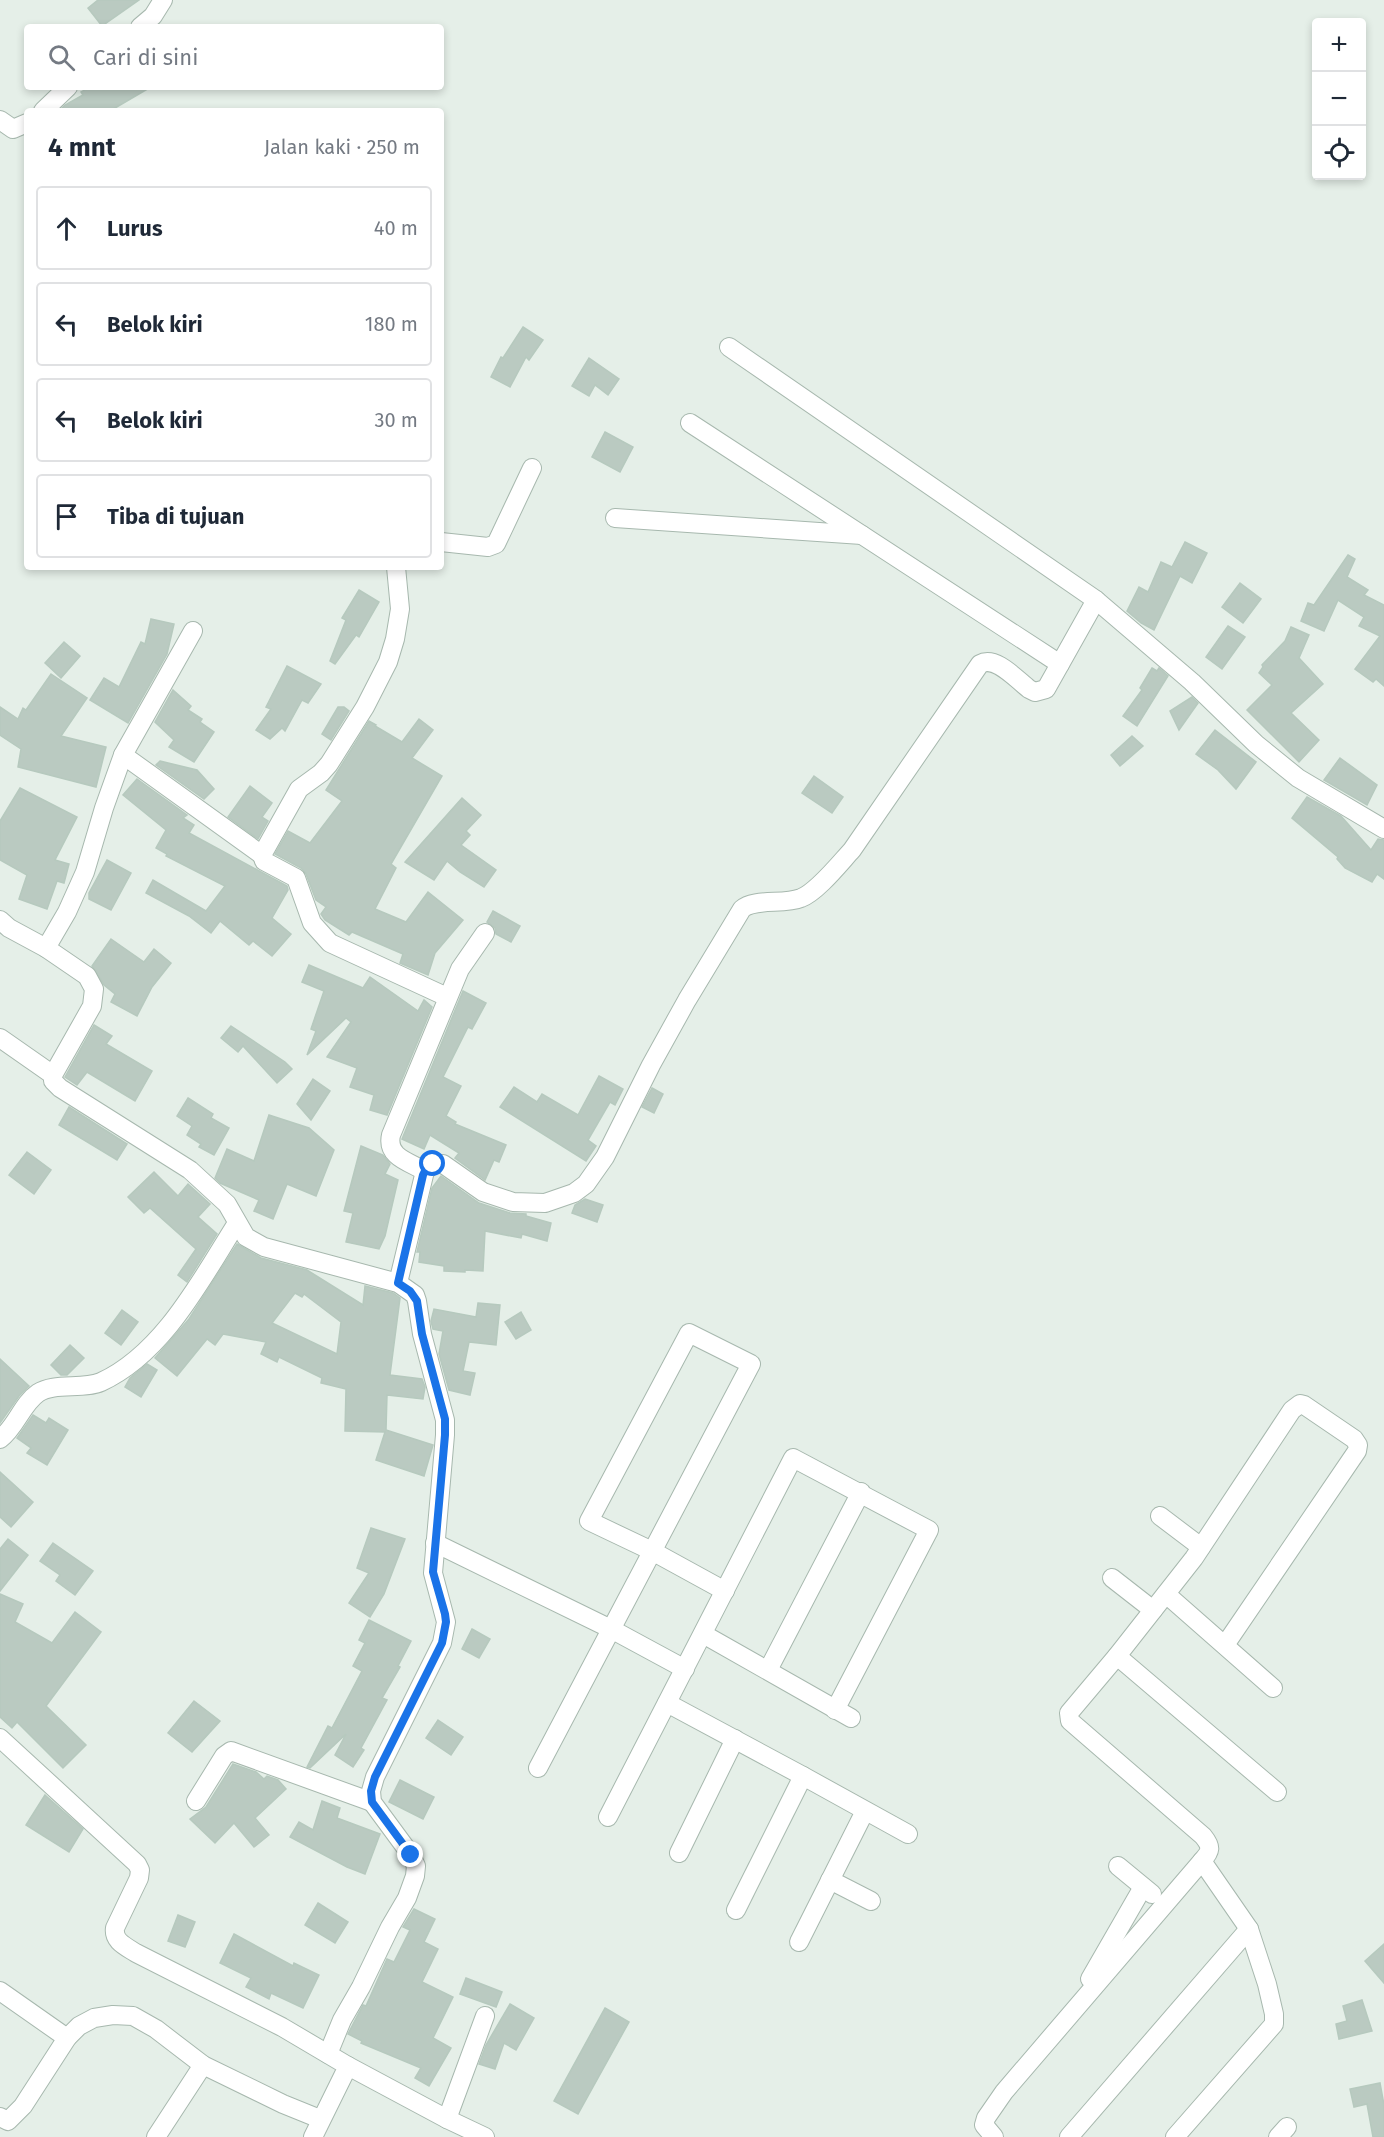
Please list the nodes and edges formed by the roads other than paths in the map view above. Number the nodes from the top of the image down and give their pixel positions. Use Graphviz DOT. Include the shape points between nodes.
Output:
graph roads {
  1 [pos="163,0"];
  2 [pos="144,24"];
  3 [pos="65,90"];
  4 [pos="46,108"];
  5 [pos="0,120"];
  6 [pos="24,124"];
  7 [pos="729,347"];
  8 [pos="690,423"];
  9 [pos="532,468"];
  10 [pos="615,518"];
  11 [pos="864,535"];
  12 [pos="444,542"];
  13 [pos="396,570"];
  14 [pos="1096,600"];
  15 [pos="193,631"];
  16 [pos="1060,664"];
  17 [pos="123,755"];
  18 [pos="1384,829"];
  19 [pos="262,855"];
  20 [pos="0,920"];
  21 [pos="484,933"];
  22 [pos="46,948"];
  23 [pos="447,997"];
  24 [pos="0,1038"];
  25 [pos="53,1075"];
  26 [pos="425,1171"];
  27 [pos="237,1223"];
  28 [pos="398,1283"];
  29 [pos="0,1439"];
  30 [pos="861,1492"];
  31 [pos="1160,1516"];
  32 [pos="435,1543"];
  33 [pos="1201,1547"];
  34 [pos="652,1551"];
  35 [pos="1112,1578"];
  36 [pos="725,1591"];
  37 [pos="1166,1594"];
  38 [pos="1154,1610"];
  39 [pos="611,1629"];
  40 [pos="703,1634"];
  41 [pos="1225,1645"];
  42 [pos="1117,1656"];
  43 [pos="685,1669"];
  44 [pos="768,1670"];
  45 [pos="1273,1688"];
  46 [pos="667,1703"];
  47 [pos="0,1738"];
  48 [pos="735,1739"];
  49 [pos="537,1768"];
  50 [pos="803,1776"];
  51 [pos="1277,1792"];
  52 [pos="196,1801"];
  53 [pos="372,1802"];
  54 [pos="865,1811"];
  55 [pos="608,1817"];
  56 [pos="908,1834"];
  57 [pos="679,1853"];
  58 [pos="1202,1861"];
  59 [pos="1118,1866"];
  60 [pos="830,1880"];
  61 [pos="1143,1887"];
  62 [pos="871,1901"];
  63 [pos="1165,1905"];
  64 [pos="736,1910"];
  65 [pos="1249,1929"];
  66 [pos="799,1942"];
  67 [pos="0,1991"];
  68 [pos="485,2016"];
  69 [pos="1069,2017"];
  70 [pos="67,2038"];
  71 [pos="328,2054"];
  72 [pos="203,2065"];
  73 [pos="348,2066"];
  74 [pos="320,2119"];
  75 [pos="447,2119"];
  76 [pos="3,2121"];
  77 [pos="156,2137"];
  78 [pos="312,2137"];
  79 [pos="485,2137"];
  80 [pos="994,2137"];
  81 [pos="1069,2137"];
  82 [pos="1175,2137"];
  1 -- 2 [label="street"];
  3 -- 4 [label="street"];
  5 -- 6 [label="street" via="13,129"];
  7 -- 14 [label="street"];
  8 -- 11 [label="street"];
  9 -- 12 [label="street" via="496,544 488,547"];
  10 -- 11 [label="street"];
  11 -- 16 [label="street"];
  13 -- 19 [label="street" via="400,609 388,662 329,764 299,789"];
  14 -- 16 [label="street"];
  14 -- 18 [label="street" via="1192,682 1256,744 1299,778"];
  15 -- 17 [label="street"];
  16 -- 26 [label="street" via="1046,689 1035,692 993,663 980,664 852,850 828,876 804,897 750,903 742,909 656,1056 605,1157 586,1184 574,1193 545,1203 513,1202 483,1192 443,1164 433,1164"];
  17 -- 19 [label="street"];
  17 -- 22 [label="street" via="86,872"];
  19 -- 23 [label="street" via="264,861 296,878 312,923 330,943"];
  20 -- 22 [label="street"];
  21 -- 23 [label="street"];
  22 -- 25 [label="street" via="87,976 94,994 92,1006"];
  23 -- 26 [label="street" via="390,1140 394,1154"];
  24 -- 25 [label="street"];
  25 -- 27 [label="street" via="60,1088 190,1170 227,1204"];
  26 -- 28 [label="street"];
  27 -- 28 [label="street" via="246,1237 264,1247"];
  27 -- 29 [label="street" via="183,1309 146,1350 99,1383 48,1389 37,1394"];
  28 -- 32 [label="street" via="417,1301 445,1419"];
  30 -- 36 [label="street" via="793,1458"];
  30 -- 44 [label="street"];
  30 -- 44 [label="street" via="929,1530 843,1714"];
  31 -- 33 [label="street"];
  32 -- 39 [label="street"];
  32 -- 53 [label="street" via="433,1572 445,1614 444,1635 375,1777"];
  33 -- 37 [label="street"];
  33 -- 41 [label="street" via="1296,1406 1304,1405 1354,1439 1357,1451"];
  34 -- 34 [label="street" via="751,1364 689,1333 589,1521"];
  34 -- 36 [label="street"];
  34 -- 39 [label="street"];
  35 -- 38 [label="street"];
  36 -- 40 [label="street"];
  37 -- 38 [label="street"];
  37 -- 41 [label="street"];
  38 -- 42 [label="street"];
  39 -- 43 [label="street"];
  39 -- 49 [label="street"];
  40 -- 43 [label="street"];
  40 -- 44 [label="street"];
  41 -- 45 [label="street"];
  42 -- 51 [label="street"];
  42 -- 58 [label="street" via="1068,1717 1203,1836 1211,1849"];
  43 -- 46 [label="street"];
  46 -- 48 [label="street"];
  46 -- 55 [label="street"];
  47 -- 71 [label="street" via="140,1870 115,1928 117,1940"];
  48 -- 50 [label="street"];
  48 -- 57 [label="street"];
  50 -- 54 [label="street"];
  50 -- 64 [label="street"];
  52 -- 53 [label="street" via="231,1751"];
  53 -- 71 [label="street" via="411,1855 415,1876"];
  54 -- 56 [label="street"];
  54 -- 60 [label="street"];
  58 -- 63 [label="street"];
  58 -- 65 [label="street"];
  59 -- 61 [label="street"];
  60 -- 62 [label="street"];
  60 -- 66 [label="street"];
  61 -- 63 [label="street"];
  61 -- 69 [label="street"];
  63 -- 69 [label="street"];
  65 -- 81 [label="street"];
  65 -- 82 [label="street" via="1267,1984 1274,2024"];
  67 -- 70 [label="street"];
  68 -- 75 [label="street"];
  69 -- 80 [label="street" via="986,2118 984,2125"];
  70 -- 72 [label="street" via="94,2018 134,2016"];
  70 -- 76 [label="street" via="23,2106"];
  71 -- 73 [label="street"];
  72 -- 74 [label="street"];
  72 -- 77 [label="street"];
  73 -- 74 [label="street"];
  73 -- 75 [label="street"];
  74 -- 78 [label="street"];
  75 -- 79 [label="street"];
}
